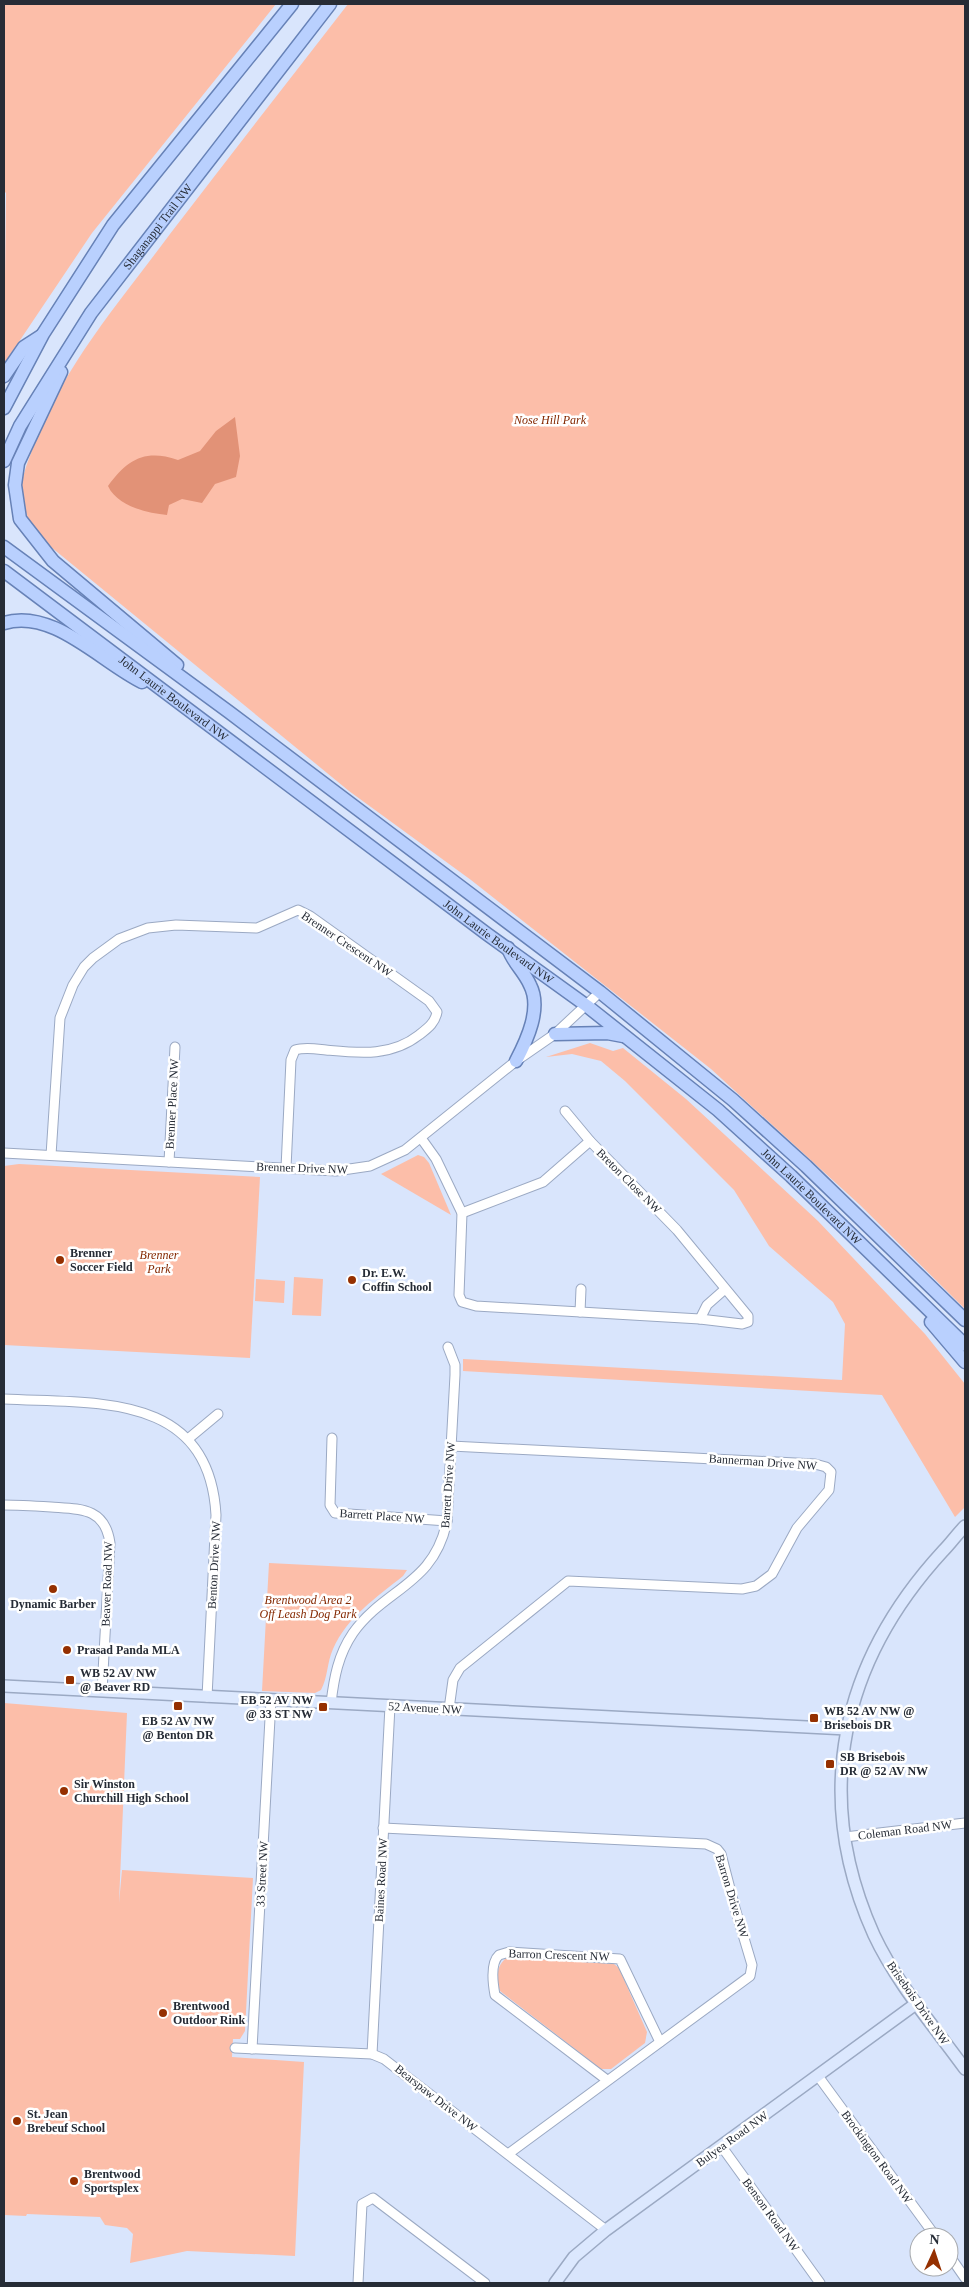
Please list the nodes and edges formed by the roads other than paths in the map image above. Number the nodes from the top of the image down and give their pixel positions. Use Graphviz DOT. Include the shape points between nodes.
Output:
graph roads {
  1 [pos="292,4"];
  2 [pos="330,4"];
  3 [pos="43,334"];
  4 [pos="73,340"];
  5 [pos="4,376"];
  6 [pos="4,408"];
  7 [pos="4,461"];
  8 [pos="4,547"];
  9 [pos="4,572"];
  10 [pos="4,622"];
  11 [pos="172,697"];
  12 [pos="229,712"];
  13 [pos="508,948"];
  14 [pos="600,992"];
  15 [pos="587,1006"];
  16 [pos="555,1034"];
  17 [pos="626,1036"];
  18 [pos="175,1048"];
  19 [pos="516,1061"];
  20 [pos="565,1112"];
  21 [pos="421,1138"];
  22 [pos="590,1141"];
  23 [pos="4,1153"];
  24 [pos="51,1155"];
  25 [pos="169,1162"];
  26 [pos="286,1168"];
  27 [pos="462,1213"];
  28 [pos="900,1283"];
  29 [pos="581,1289"];
  30 [pos="724,1290"];
  31 [pos="580,1312"];
  32 [pos="700,1319"];
  33 [pos="965,1320"];
  34 [pos="965,1345"];
  35 [pos="448,1347"];
  36 [pos="965,1362"];
  37 [pos="4,1399"];
  38 [pos="218,1414"];
  39 [pos="332,1438"];
  40 [pos="188,1439"];
  41 [pos="451,1446"];
  42 [pos="4,1504"];
  43 [pos="446,1521"];
  44 [pos="965,1526"];
  45 [pos="965,1536"];
  46 [pos="945,1549"];
  47 [pos="4,1686"];
  48 [pos="102,1691"];
  49 [pos="208,1697"];
  50 [pos="271,1700"];
  51 [pos="331,1703"];
  52 [pos="390,1706"];
  53 [pos="449,1709"];
  54 [pos="847,1729"];
  55 [pos="965,1823"];
  56 [pos="384,1828"];
  57 [pos="845,1837"];
  58 [pos="917,2003"];
  59 [pos="660,2042"];
  60 [pos="235,2048"];
  61 [pos="252,2049"];
  62 [pos="372,2054"];
  63 [pos="965,2069"];
  64 [pos="818,2076"];
  65 [pos="607,2080"];
  66 [pos="722,2146"];
  67 [pos="508,2154"];
  68 [pos="929,2227"];
  69 [pos="606,2230"];
  70 [pos="358,2283"];
  71 [pos="484,2283"];
  72 [pos="555,2283"];
  73 [pos="820,2283"];
  1 -- 3 [label="main road" via="112,225"];
  2 -- 4 [label="main road, Shaganappi Trail NW"];
  3 -- 5 [label="main road" via="24,347"];
  3 -- 6 [label="main road"];
  4 -- 7 [label="main road, Shaganappi Trail NW" via="20,426"];
  4 -- 12 [label="main road" via="65,365 18,463 15,485 20,519 53,561 146,637"];
  8 -- 12 [label="main road, John Laurie Boulevard NW"];
  9 -- 11 [label="main road, John Laurie Boulevard NW"];
  10 -- 11 [label="main road" via="31,622 64,631 121,672"];
  11 -- 13 [label="main road, John Laurie Boulevard NW"];
  12 -- 14 [label="main road, John Laurie Boulevard NW"];
  13 -- 15 [label="main road, John Laurie Boulevard NW"];
  13 -- 19 [label="main road" via="512,961 531,986 534,1002 526,1042"];
  14 -- 15 [label="street, Brenner Drive NW"];
  14 -- 33 [label="main road, John Laurie Boulevard NW" via="799,1159"];
  15 -- 16 [label="street, Brenner Drive NW"];
  15 -- 17 [label="main road, John Laurie Boulevard NW"];
  16 -- 17 [label="main road"];
  16 -- 19 [label="street, Brenner Drive NW"];
  17 -- 28 [label="main road, John Laurie Boulevard NW" via="726,1117"];
  18 -- 25 [label="street, Brenner Place NW"];
  19 -- 21 [label="street, Brenner Drive NW"];
  20 -- 22 [label="street"];
  21 -- 26 [label="street, Brenner Drive NW" via="386,1160 356,1169"];
  21 -- 27 [label="street, Breton Close NW" via="436,1159"];
  22 -- 27 [label="street, Breton Close NW" via="542,1182"];
  22 -- 30 [label="street, Breton Close NW" via="677,1230"];
  23 -- 24 [label="street, Brenner Drive NW"];
  24 -- 25 [label="street, Brenner Drive NW"];
  24 -- 26 [label="street, Brenner Crescent NW" via="60,1018 70,990 93,958 119,939 148,928 176,925 257,928 298,910 430,1001 437,1012 433,1024 405,1045 390,1050 365,1054 295,1050 291,1060"];
  25 -- 26 [label="street, Brenner Drive NW"];
  27 -- 31 [label="street, Breton Close NW" via="459,1295 462,1302 476,1306"];
  28 -- 34 [label="main road, John Laurie Boulevard NW"];
  28 -- 36 [label="main road"];
  29 -- 31 [label="street"];
  30 -- 32 [label="street" via="707,1305"];
  30 -- 32 [label="street, Breton Close NW" via="748,1316 748,1322"];
  31 -- 32 [label="street, Breton Close NW"];
  35 -- 41 [label="street, Barrett Drive NW" via="454,1365"];
  37 -- 40 [label="street, Benton Drive NW" via="131,1408 159,1419"];
  38 -- 40 [label="street"];
  39 -- 43 [label="street, Barrett Place NW" via="330,1505 335,1514"];
  40 -- 49 [label="street, Benton Drive NW" via="210,1476 215,1495"];
  41 -- 43 [label="street, Barrett Drive NW"];
  41 -- 53 [label="street, Bannerman Drive NW" via="815,1464 831,1472 832,1482 797,1528 772,1574 763,1582 742,1589 568,1581 460,1668 453,1680"];
  42 -- 48 [label="street, Beaver Road NW" via="80,1509 93,1514 108,1530"];
  43 -- 51 [label="street, Barrett Drive NW" via="442,1540 426,1567 368,1617 349,1640 337,1666"];
  44 -- 46 [label="street, Brisebois Drive NW"];
  45 -- 46 [label="street, Brisebois Drive NW"];
  46 -- 54 [label="street, Brisebois Drive NW" via="916,1581 882,1632 857,1689"];
  47 -- 48 [label="street, 52 Avenue NW"];
  48 -- 49 [label="street, 52 Avenue NW"];
  49 -- 50 [label="street, 52 Avenue NW"];
  50 -- 51 [label="street, 52 Avenue NW"];
  50 -- 61 [label="street, 33 Street NW"];
  51 -- 52 [label="street, 52 Avenue NW"];
  52 -- 53 [label="street, 52 Avenue NW"];
  52 -- 56 [label="street, Baines Road NW"];
  53 -- 54 [label="street, 52 Avenue NW"];
  54 -- 57 [label="street, Brisebois Drive NW" via="841,1780"];
  55 -- 57 [label="street, Coleman Road NW"];
  56 -- 59 [label="street, Barron Drive NW" via="706,1844 718,1849 753,1970 746,1981"];
  56 -- 62 [label="street, Baines Road NW"];
  57 -- 58 [label="street, Brisebois Drive NW" via="861,1904 892,1968"];
  58 -- 63 [label="street, Brisebois Drive NW"];
  58 -- 64 [label="street, Bulyea Road NW"];
  59 -- 65 [label="street, Barron Drive NW"];
  59 -- 65 [label="street, Barron Crescent NW" via="620,1959 509,1952 499,1955 494,1962 495,1994"];
  60 -- 61 [label="street, Bearspaw Drive NW"];
  61 -- 62 [label="street, Bearspaw Drive NW"];
  62 -- 67 [label="street, Bearspaw Drive NW" via="398,2068"];
  64 -- 66 [label="street, Bulyea Road NW"];
  64 -- 68 [label="street, Brockington Road NW"];
  65 -- 67 [label="street, Barron Drive NW"];
  66 -- 69 [label="street, Bulyea Road NW"];
  66 -- 73 [label="street, Benson Road NW"];
  67 -- 69 [label="street, Bearspaw Drive NW"];
  69 -- 72 [label="street, Bulyea Road NW" via="574,2257"];
  70 -- 71 [label="street" via="362,2204 373,2198"];
}
